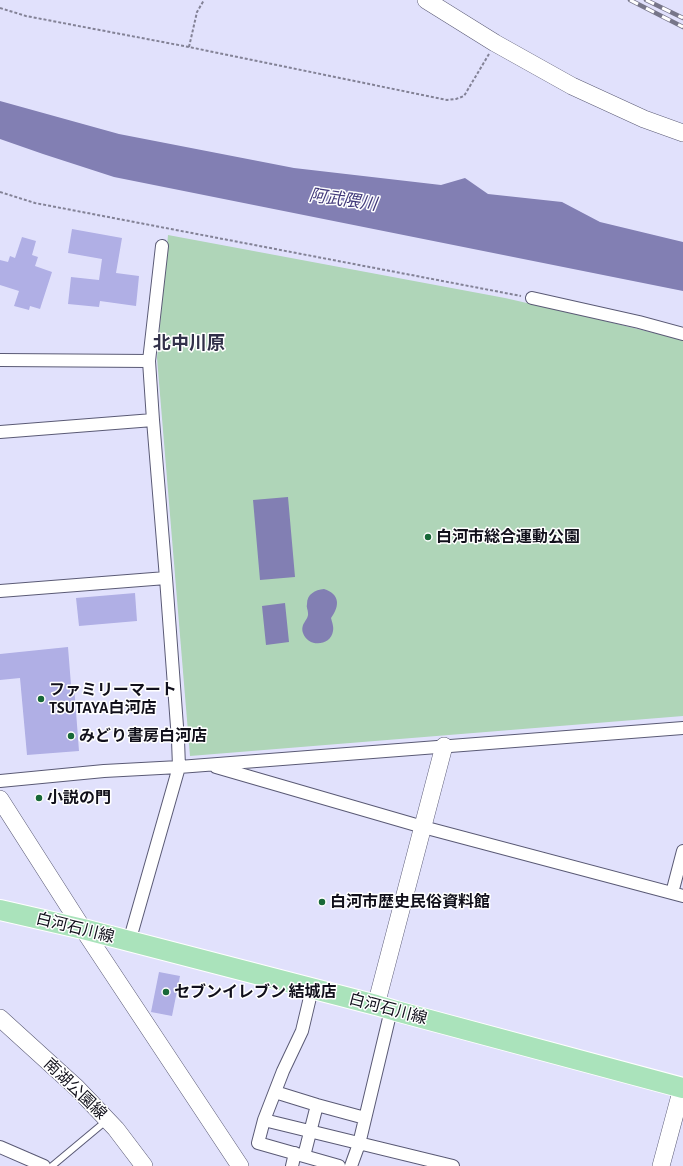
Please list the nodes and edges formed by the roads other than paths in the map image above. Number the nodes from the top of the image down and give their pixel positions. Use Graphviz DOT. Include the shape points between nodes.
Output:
graph roads {
  1 [pos="426,0"];
  2 [pos="683,133"];
  3 [pos="162,246"];
  4 [pos="532,298"];
  5 [pos="683,334"];
  6 [pos="0,360"];
  7 [pos="150,361"];
  8 [pos="153,420"];
  9 [pos="0,432"];
  10 [pos="166,578"];
  11 [pos="0,592"];
  12 [pos="683,728"];
  13 [pos="444,746"];
  14 [pos="208,765"];
  15 [pos="179,767"];
  16 [pos="0,781"];
  17 [pos="0,799"];
  18 [pos="423,827"];
  19 [pos="683,851"];
  20 [pos="677,894"];
  21 [pos="0,910"];
  22 [pos="83,929"];
  23 [pos="129,942"];
  24 [pos="312,990"];
  25 [pos="383,1008"];
  26 [pos="0,1018"];
  27 [pos="683,1087"];
  28 [pos="275,1092"];
  29 [pos="318,1105"];
  30 [pos="365,1118"];
  31 [pos="107,1120"];
  32 [pos="264,1120"];
  33 [pos="311,1131"];
  34 [pos="358,1144"];
  35 [pos="0,1147"];
  36 [pos="300,1155"];
  37 [pos="44,1166"];
  38 [pos="52,1166"];
  39 [pos="144,1166"];
  40 [pos="240,1166"];
  41 [pos="292,1166"];
  42 [pos="339,1166"];
  43 [pos="351,1166"];
  44 [pos="454,1166"];
  45 [pos="661,1166"];
  1 -- 2 [label="street" via="495,43 572,86 644,119"];
  3 -- 7 [label="street"];
  4 -- 5 [label="street"];
  6 -- 7 [label="street"];
  7 -- 8 [label="street"];
  8 -- 9 [label="street"];
  8 -- 10 [label="street"];
  10 -- 11 [label="street"];
  10 -- 15 [label="street"];
  12 -- 13 [label="street"];
  13 -- 14 [label="street"];
  13 -- 18 [label="street"];
  14 -- 15 [label="street"];
  14 -- 18 [label="street"];
  15 -- 16 [label="street"];
  15 -- 23 [label="street"];
  17 -- 22 [label="street"];
  18 -- 20 [label="street"];
  18 -- 25 [label="street"];
  19 -- 20 [label="street"];
  21 -- 22 [label="main road, 白河石川線"];
  22 -- 23 [label="main road, 白河石川線"];
  22 -- 40 [label="street"];
  23 -- 24 [label="main road, 白河石川線"];
  24 -- 25 [label="main road, 白河石川線"];
  24 -- 28 [label="street" via="302,1031"];
  25 -- 27 [label="main road, 白河石川線"];
  25 -- 30 [label="street"];
  26 -- 31 [label="street, 南湖公園線" via="77,1088"];
  27 -- 45 [label="street"];
  28 -- 29 [label="street"];
  28 -- 32 [label="street"];
  29 -- 30 [label="street"];
  29 -- 33 [label="street"];
  30 -- 34 [label="street"];
  31 -- 38 [label="lane"];
  31 -- 39 [label="street, 南湖公園線"];
  32 -- 33 [label="street"];
  32 -- 36 [label="street" via="258,1143"];
  33 -- 34 [label="street"];
  33 -- 36 [label="street"];
  34 -- 43 [label="street"];
  34 -- 44 [label="street"];
  35 -- 37 [label="street"];
  36 -- 41 [label="street"];
  36 -- 42 [label="street"];
}
